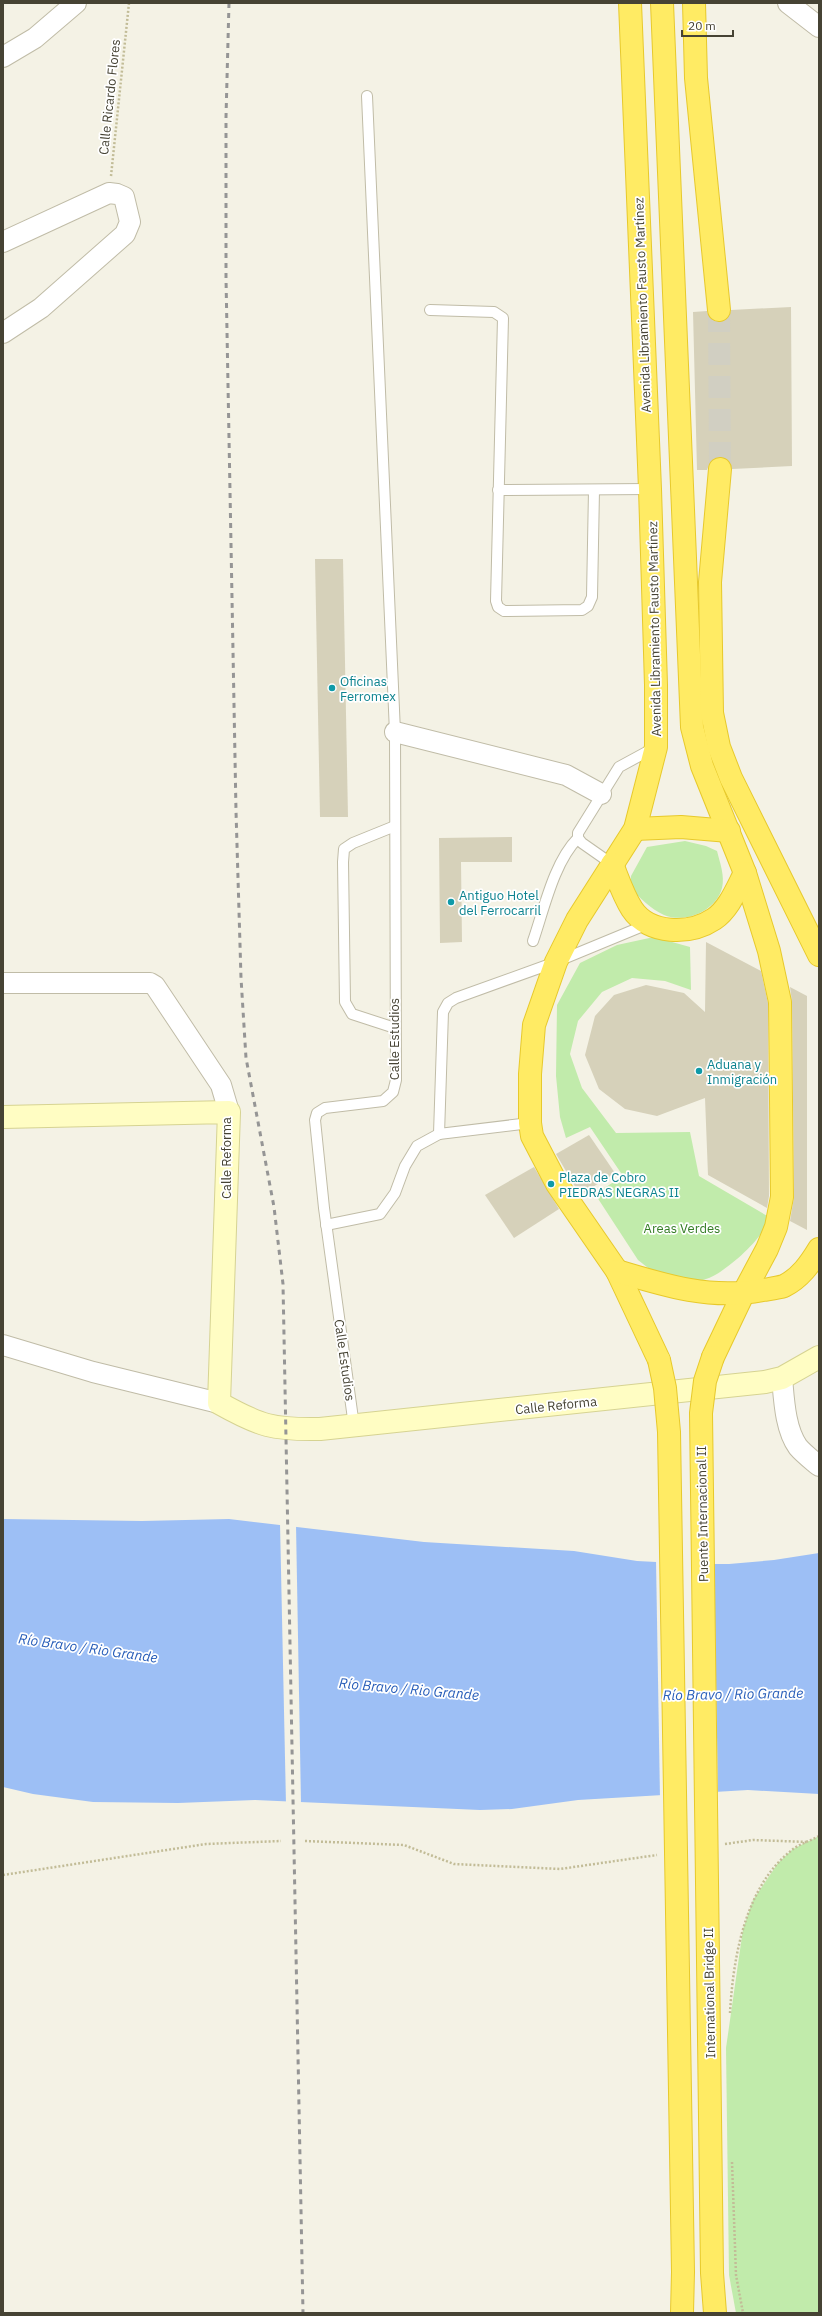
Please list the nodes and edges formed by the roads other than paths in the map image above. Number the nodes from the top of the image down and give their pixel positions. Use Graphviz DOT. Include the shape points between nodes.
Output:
graph roads {
  1 [pos="76,3"];
  2 [pos="662,3"];
  3 [pos="694,3"];
  4 [pos="788,3"];
  5 [pos="629,6"];
  6 [pos="819,27"];
  7 [pos="3,57"];
  8 [pos="367,96"];
  9 [pos="3,242"];
  10 [pos="430,310"];
  11 [pos="719,310"];
  12 [pos="3,333"];
  13 [pos="720,469"];
  14 [pos="650,489"];
  15 [pos="498,490"];
  16 [pos="594,490"];
  17 [pos="395,732"];
  18 [pos="656,747"];
  19 [pos="601,794"];
  20 [pos="395,826"];
  21 [pos="635,829"];
  22 [pos="729,830"];
  23 [pos="578,838"];
  24 [pos="612,864"];
  25 [pos="745,873"];
  26 [pos="648,924"];
  27 [pos="532,941"];
  28 [pos="819,955"];
  29 [pos="556,962"];
  30 [pos="3,983"];
  31 [pos="394,1028"];
  32 [pos="229,1112"];
  33 [pos="3,1117"];
  34 [pos="530,1123"];
  35 [pos="439,1134"];
  36 [pos="326,1225"];
  37 [pos="819,1249"];
  38 [pos="617,1271"];
  39 [pos="743,1294"];
  40 [pos="3,1345"];
  41 [pos="819,1357"];
  42 [pos="782,1378"];
  43 [pos="219,1403"];
  44 [pos="354,1426"];
  45 [pos="819,1466"];
  46 [pos="705,1673"];
  47 [pos="682,2313"];
  48 [pos="715,2313"];
  1 -- 7 [label="street" via="35,38"];
  2 -- 22 [label="highway" via="692,727 702,766"];
  3 -- 11 [label="highway" via="698,93"];
  4 -- 6 [label="street"];
  5 -- 14 [label="highway, Avenida Libramiento Fausto Martínez"];
  8 -- 17 [label="lane, Calle Estudios"];
  9 -- 12 [label="street" via="109,193 124,197 130,222 125,234 41,308"];
  10 -- 15 [label="lane" via="494,312 503,318"];
  13 -- 28 [label="highway" via="710,582 712,713 719,747 731,778"];
  14 -- 16 [label="lane"];
  14 -- 18 [label="highway, Avenida Libramiento Fausto Martínez"];
  15 -- 16 [label="lane"];
  15 -- 16 [label="lane" via="496,601 498,607 504,611 582,610 588,606 592,597"];
  17 -- 19 [label="street" via="566,775"];
  17 -- 20 [label="lane, Calle Estudios"];
  18 -- 19 [label="lane" via="624,763"];
  18 -- 21 [label="highway, Avenida Libramiento Fausto Martínez"];
  19 -- 23 [label="lane" via="578,833"];
  20 -- 31 [label="lane, Calle Estudios"];
  20 -- 31 [label="lane" via="344,849 343,862 345,1002 352,1014"];
  21 -- 22 [label="highway" via="681,827"];
  21 -- 24 [label="highway, Avenida Libramiento Fausto Martínez"];
  22 -- 25 [label="highway"];
  23 -- 24 [label="lane"];
  23 -- 27 [label="lane" via="568,848 561,862"];
  24 -- 26 [label="highway" via="632,910"];
  24 -- 29 [label="highway, Avenida Libramiento Fausto Martínez" via="577,920"];
  25 -- 26 [label="highway" via="731,899 715,918 691,929 665,929"];
  25 -- 39 [label="highway" via="769,951 780,1002 782,1197 776,1227 768,1249"];
  26 -- 29 [label="lane"];
  29 -- 34 [label="highway, Avenida Libramiento Fausto Martínez" via="534,1025"];
  29 -- 35 [label="lane" via="448,1003 444,1012"];
  30 -- 32 [label="street" via="141,982 155,986 221,1085"];
  31 -- 36 [label="lane, Calle Estudios" via="396,1080 393,1092 383,1101 325,1108 317,1112 315,1120"];
  32 -- 33 [label="street, Calle Reforma"];
  32 -- 43 [label="street, Calle Reforma"];
  34 -- 35 [label="lane"];
  34 -- 38 [label="highway, Avenida Libramiento Fausto Martínez" via="532,1136 557,1184"];
  35 -- 36 [label="lane" via="417,1146 405,1166 395,1193 380,1214"];
  36 -- 44 [label="lane, Calle Estudios"];
  37 -- 39 [label="highway" via="810,1266 783,1286"];
  38 -- 39 [label="highway" via="671,1287 707,1294"];
  38 -- 47 [label="highway, Avenida Libramiento Fausto Martínez, bridge" via="659,1360 665,1388 669,1432"];
  39 -- 46 [label="highway, Puente Internacional II, bridge" via="713,1357 705,1381 701,1413"];
  40 -- 43 [label="street" via="108,1376"];
  41 -- 42 [label="street, Calle Reforma"];
  42 -- 44 [label="street, Calle Reforma" via="757,1383"];
  42 -- 45 [label="street" via="794,1439 799,1448"];
  43 -- 44 [label="street, Calle Reforma" via="258,1424 287,1430"];
  46 -- 48 [label="highway, International Bridge II, bridge" via="712,2273"];
}
